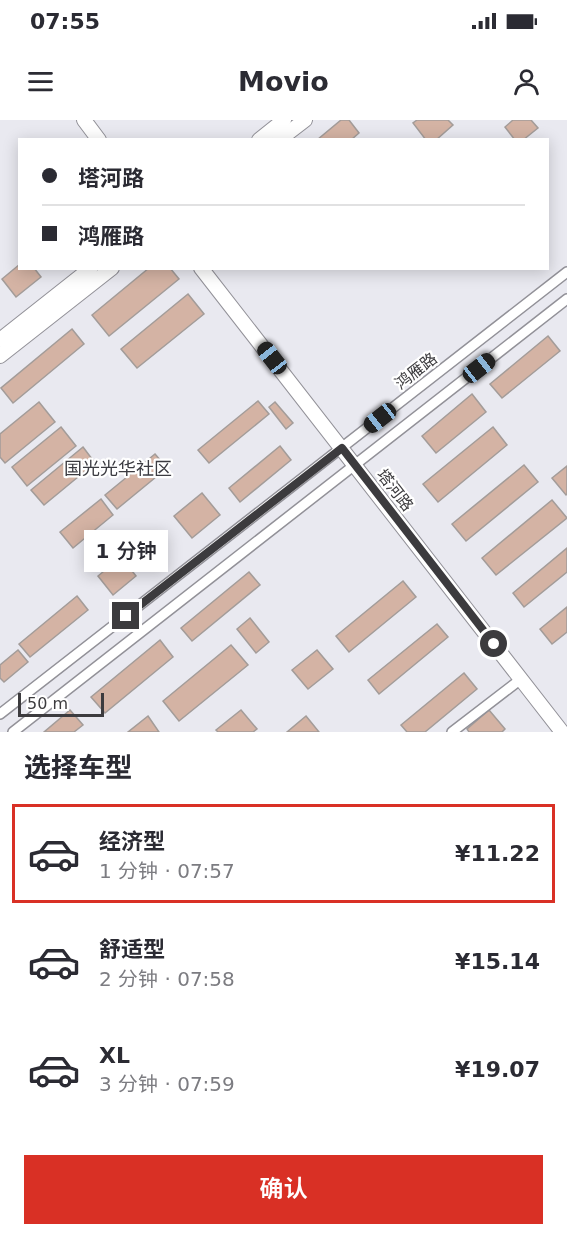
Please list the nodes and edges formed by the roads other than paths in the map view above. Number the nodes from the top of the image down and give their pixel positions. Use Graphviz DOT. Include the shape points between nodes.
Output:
graph roads {
  1 [pos="84,120"];
  2 [pos="284,120"];
  3 [pos="305,120"];
  4 [pos="98,138"];
  5 [pos="262,138"];
  6 [pos="282,138"];
  7 [pos="88,270"];
  8 [pos="109,270"];
  9 [pos="203,270"];
  10 [pos="567,272"];
  11 [pos="567,299"];
  12 [pos="0,340"];
  13 [pos="0,356"];
  14 [pos="342,448"];
  15 [pos="355,465"];
  16 [pos="520,679"];
  17 [pos="0,714"];
  18 [pos="13,732"];
  19 [pos="452,732"];
  20 [pos="562,732"];
  1 -- 4 [label="street"];
  2 -- 5 [label="street"];
  3 -- 6 [label="street"];
  7 -- 12 [label="street"];
  8 -- 13 [label="street"];
  9 -- 14 [label="street, 塔河路"];
  10 -- 14 [label="street, 鸿雁路"];
  11 -- 15 [label="street"];
  14 -- 15 [label="street, 塔河路"];
  14 -- 17 [label="street, 鸿雁路"];
  15 -- 16 [label="street, 塔河路"];
  15 -- 18 [label="street"];
  16 -- 19 [label="street"];
  16 -- 20 [label="street, 塔河路"];
}
